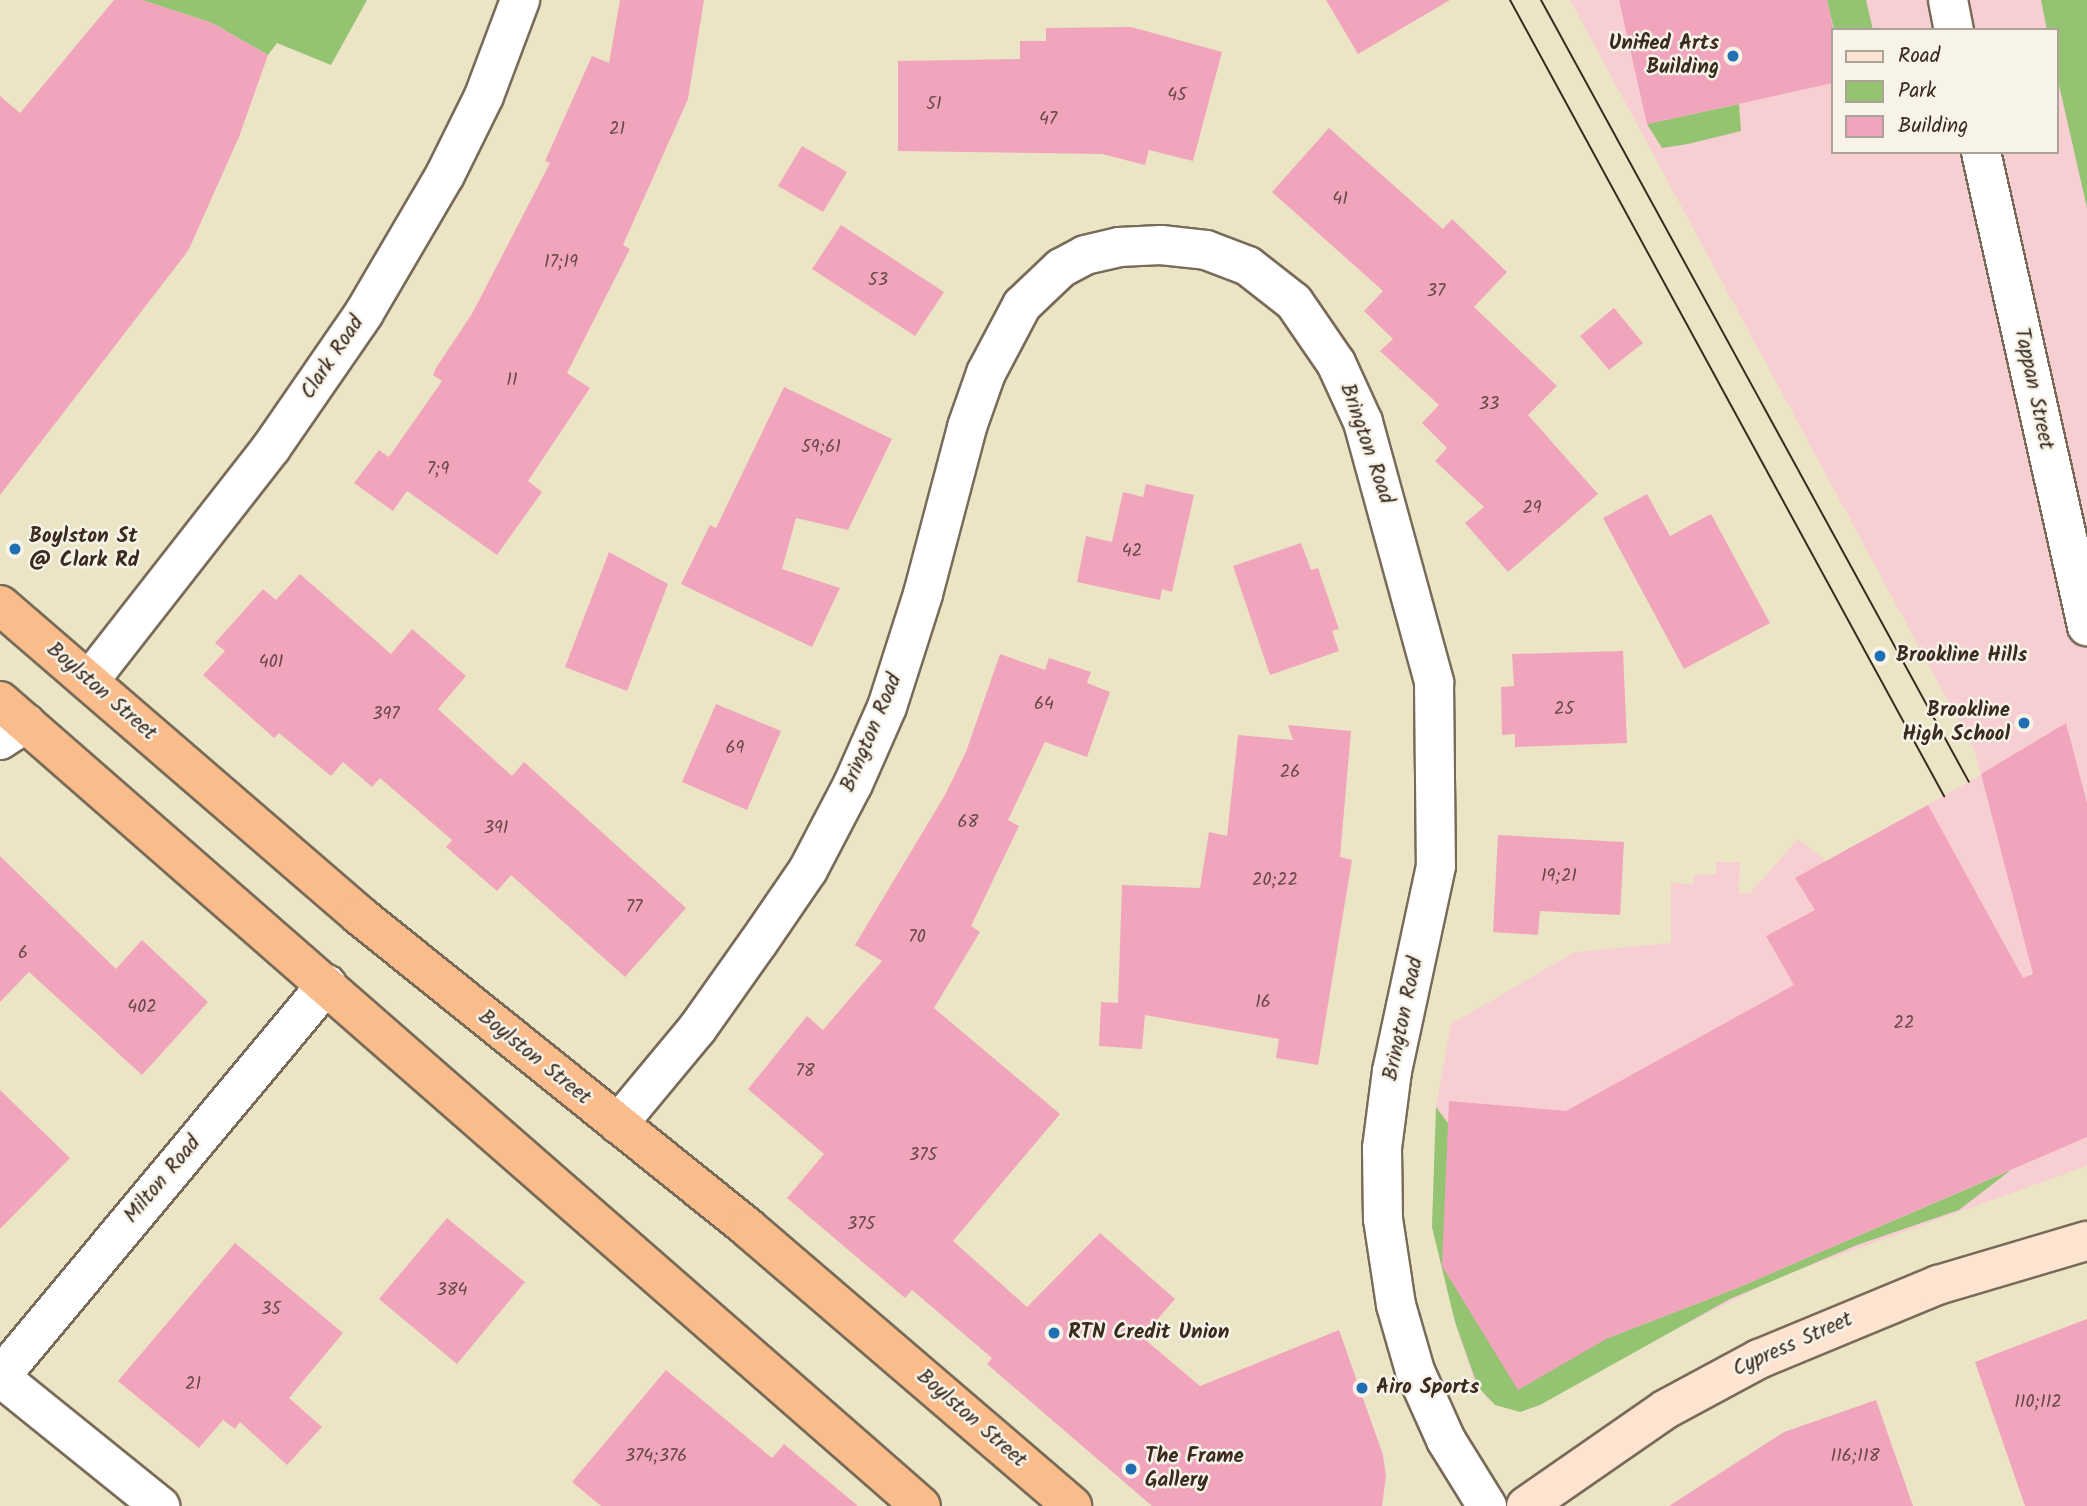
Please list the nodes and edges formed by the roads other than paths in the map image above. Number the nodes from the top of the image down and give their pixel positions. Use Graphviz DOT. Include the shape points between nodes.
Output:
graph roads {
  1 [pos="520,0"];
  2 [pos="1948,0"];
  3 [pos="1954,28"];
  4 [pos="1981,154"];
  5 [pos="0,605"];
  6 [pos="2087,626"];
  7 [pos="89,681"];
  8 [pos="9,721"];
  9 [pos="327,984"];
  10 [pos="618,1124"];
  11 [pos="2087,1241"];
  12 [pos="0,1377"];
  13 [pos="160,1506"];
  14 [pos="921,1506"];
  15 [pos="1072,1506"];
  16 [pos="1487,1506"];
  17 [pos="1526,1506"];
  1 -- 7 [label="street, Clark Road" via="484,96 406,245 317,383"];
  2 -- 3 [label="street"];
  4 -- 6 [label="street, Tappan Street"];
  5 -- 7 [label="highway, Boylston Street"];
  7 -- 10 [label="highway, Boylston Street" via="359,915"];
  8 -- 9 [label="highway"];
  9 -- 12 [label="street, Milton Road"];
  9 -- 14 [label="highway"];
  10 -- 15 [label="highway, Boylston Street" via="757,1236"];
  10 -- 16 [label="street, Brington Road" via="697,1029 808,870 853,783 887,707 986,373 1022,305 1061,268 1085,255 1119,247 1206,250 1248,266 1294,302 1336,363 1363,422 1434,682 1436,866 1392,1071 1382,1148 1383,1219 1396,1305 1415,1371 1446,1440"];
  11 -- 17 [label="main road, Cypress Street" via="1938,1285 1759,1359 1666,1409"];
  12 -- 13 [label="street, Milton Road"];
}
